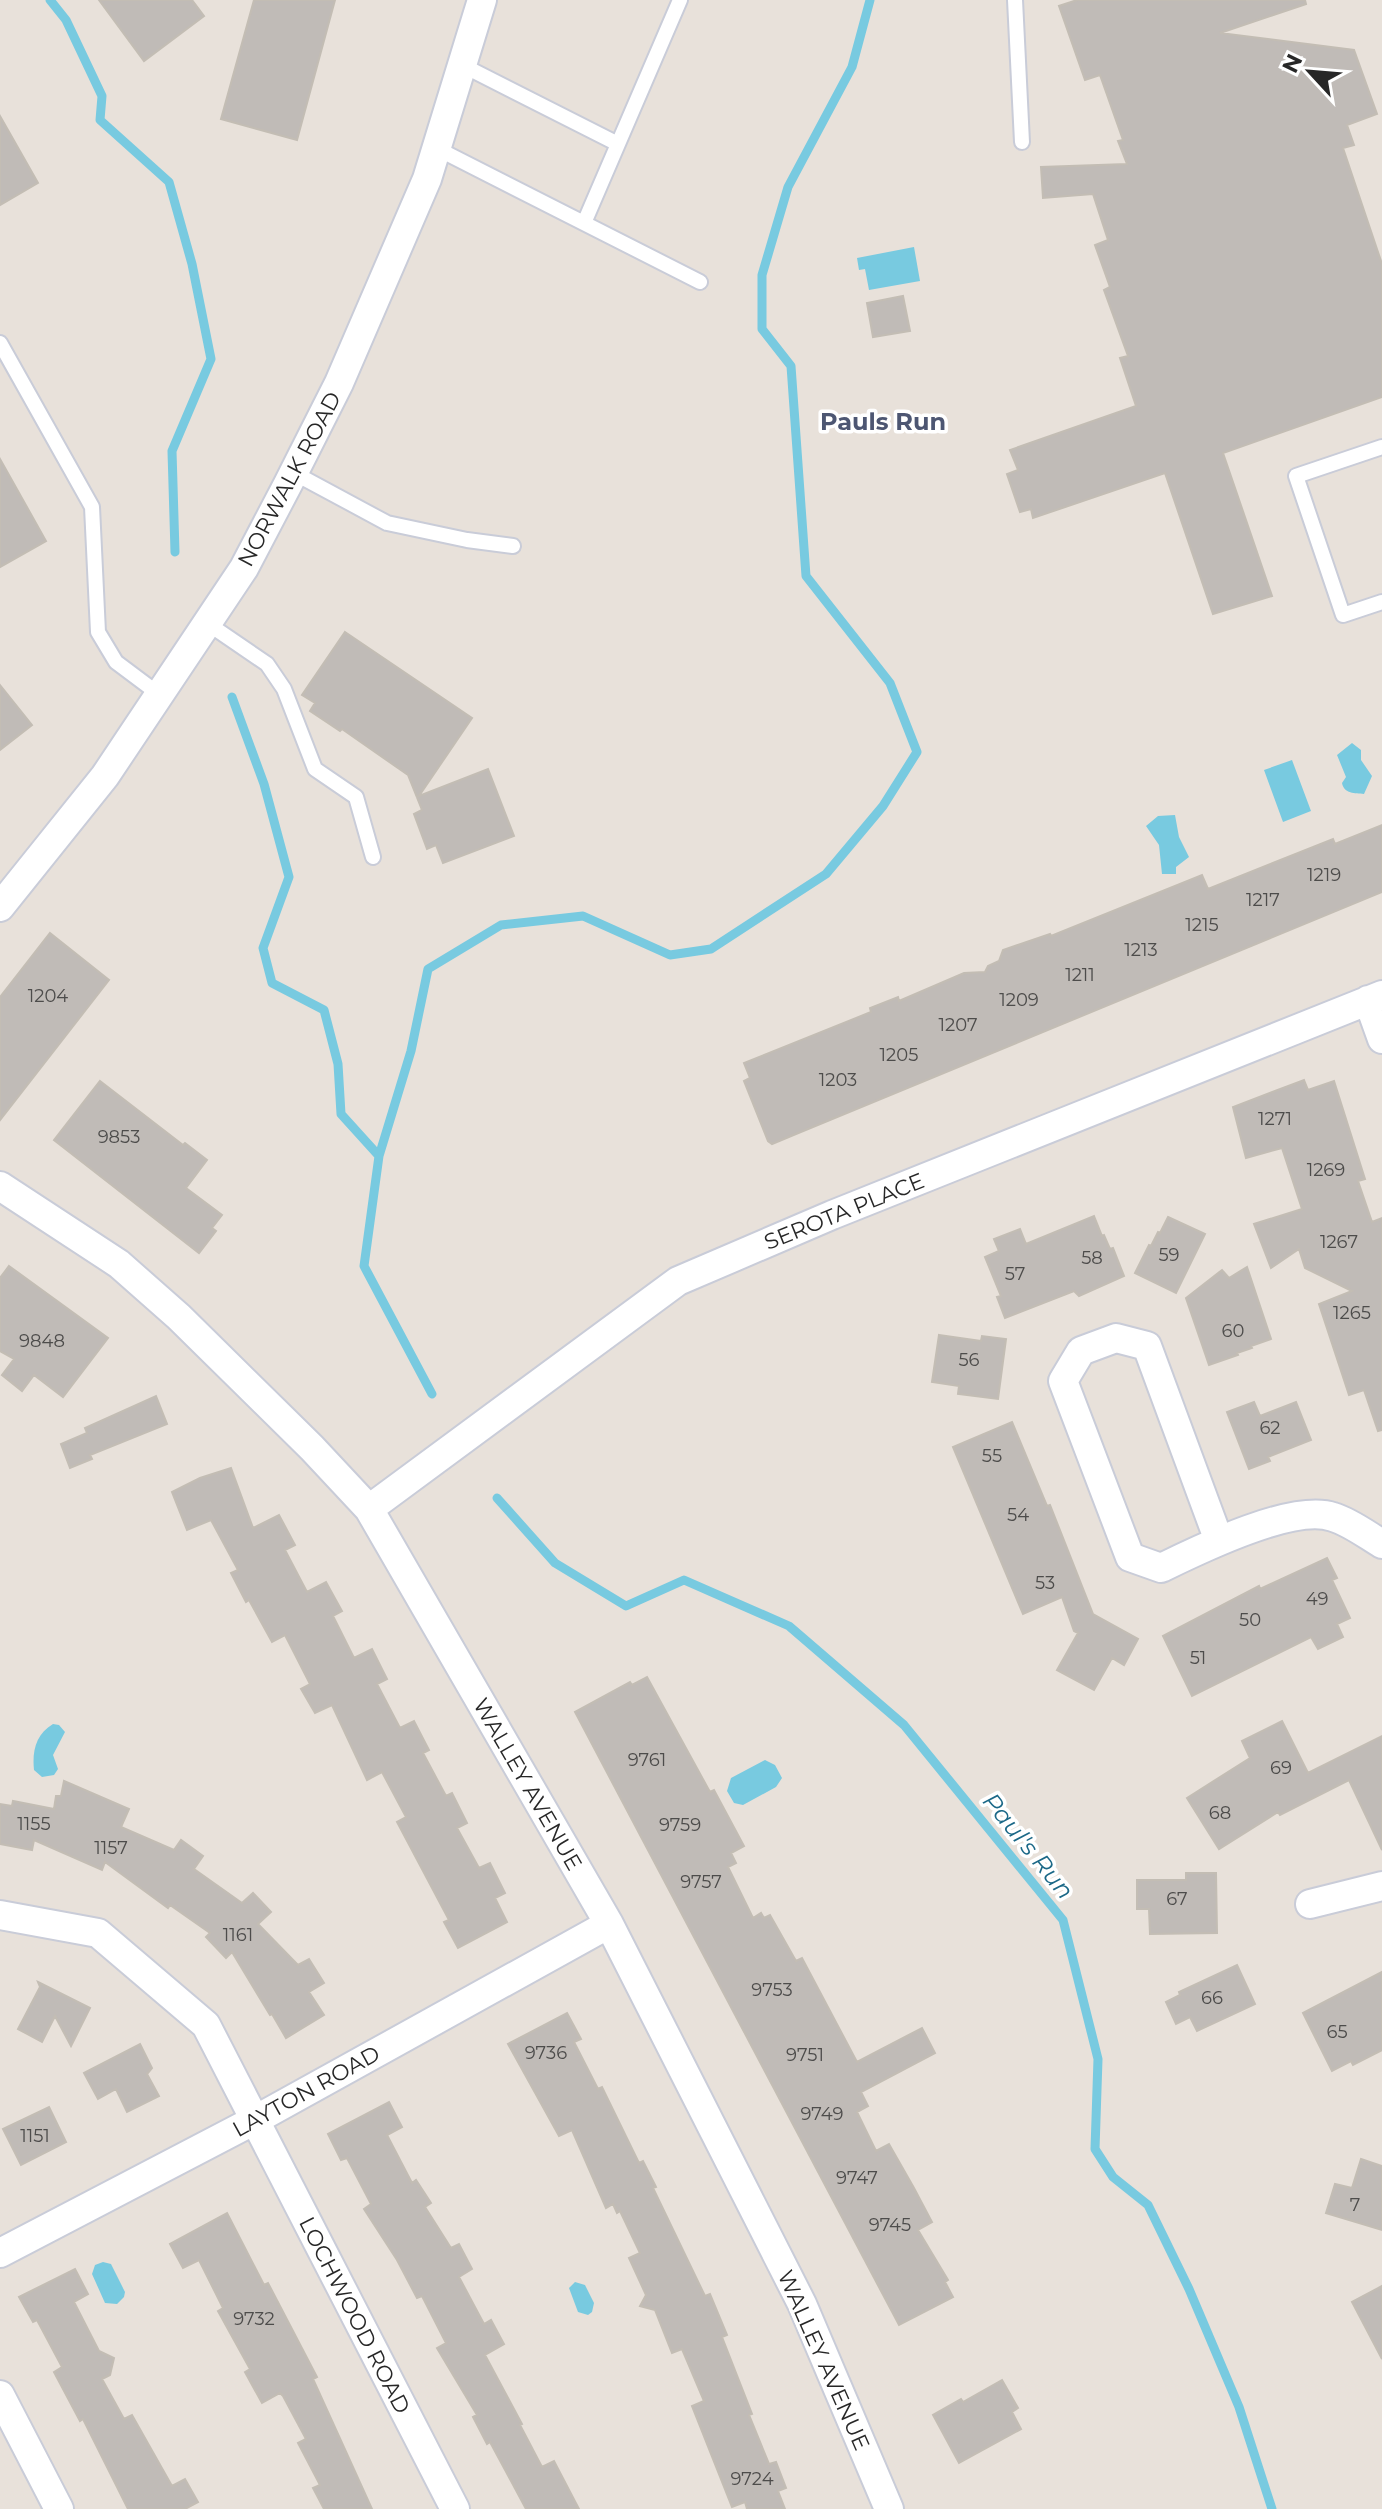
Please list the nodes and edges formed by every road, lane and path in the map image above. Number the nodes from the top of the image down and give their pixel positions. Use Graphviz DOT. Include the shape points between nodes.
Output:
graph roads {
  1 [pos="482,0"];
  2 [pos="680,0"];
  3 [pos="1015,0"];
  4 [pos="462,65"];
  5 [pos="1022,142"];
  6 [pos="618,144"];
  7 [pos="436,148"];
  8 [pos="584,223"];
  9 [pos="700,282"];
  10 [pos="0,343"];
  11 [pos="1382,447"];
  12 [pos="294,473"];
  13 [pos="513,546"];
  14 [pos="1382,602"];
  15 [pos="207,623"];
  16 [pos="160,695"];
  17 [pos="373,857"];
  18 [pos="0,907"];
  19 [pos="1375,997"];
  20 [pos="1382,1039"];
  21 [pos="0,1186"];
  22 [pos="369,1509"];
  23 [pos="1219,1541"];
  24 [pos="1382,1544"];
  25 [pos="1382,1886"];
  26 [pos="1310,1904"];
  27 [pos="0,1915"];
  28 [pos="609,1924"];
  29 [pos="255,2120"];
  30 [pos="0,2253"];
  31 [pos="0,2395"];
  32 [pos="59,2509"];
  33 [pos="455,2509"];
  34 [pos="889,2509"];
  1 -- 4 [label="street, NORWALK ROAD"];
  2 -- 6 [label="lane"];
  3 -- 5 [label="lane"];
  4 -- 6 [label="lane"];
  4 -- 7 [label="street, NORWALK ROAD"];
  6 -- 8 [label="lane"];
  7 -- 8 [label="lane"];
  7 -- 12 [label="street, NORWALK ROAD" via="339,383"];
  8 -- 9 [label="lane"];
  10 -- 16 [label="lane" via="92,507 98,632 116,662"];
  11 -- 14 [label="lane" via="1296,476 1343,615"];
  12 -- 13 [label="lane" via="387,523"];
  12 -- 15 [label="street, NORWALK ROAD" via="244,568"];
  15 -- 16 [label="street, NORWALK ROAD"];
  15 -- 17 [label="lane" via="267,664 284,689 315,769 356,797"];
  16 -- 18 [label="street, NORWALK ROAD" via="105,776"];
  19 -- 20 [label="street, SEROTA PLACE"];
  19 -- 22 [label="street, SEROTA PLACE" via="678,1281"];
  21 -- 22 [label="street, WALLEY AVENUE" via="119,1264 202,1338"];
  22 -- 28 [label="street, WALLEY AVENUE"];
  23 -- 23 [label="street" via="1147,1346 1116,1338 1081,1351 1063,1381 1130,1557 1161,1568"];
  23 -- 24 [label="street" via="1288,1517 1331,1516"];
  25 -- 26 [label="street"];
  27 -- 29 [label="street, LOCHWOOD ROAD" via="98,1933 206,2025"];
  28 -- 29 [label="street, LAYTON ROAD"];
  28 -- 34 [label="street, WALLEY AVENUE" via="802,2304"];
  29 -- 30 [label="street, LAYTON ROAD"];
  29 -- 33 [label="street, LOCHWOOD ROAD"];
  31 -- 32 [label="street"];
}
